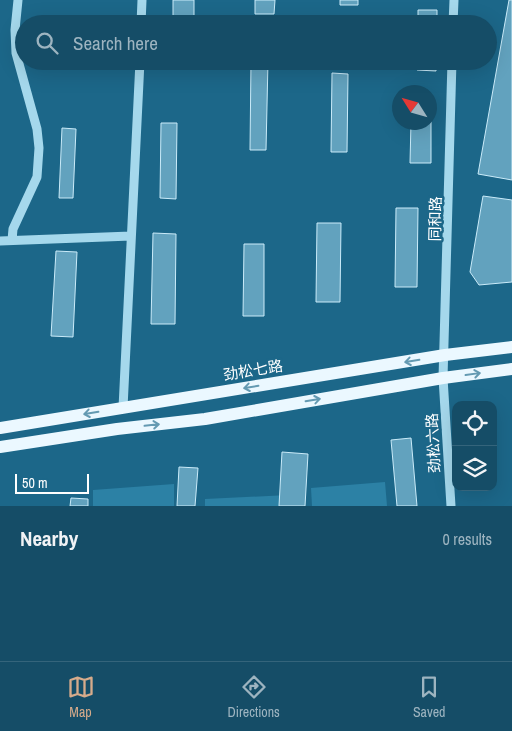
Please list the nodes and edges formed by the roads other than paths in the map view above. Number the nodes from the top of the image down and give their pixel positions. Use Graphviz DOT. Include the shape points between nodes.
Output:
graph roads {
  1 [pos="18,0"];
  2 [pos="142,0"];
  3 [pos="454,0"];
  4 [pos="16,15"];
  5 [pos="141,15"];
  6 [pos="453,15"];
  7 [pos="21,70"];
  8 [pos="140,70"];
  9 [pos="452,70"];
  10 [pos="131,236"];
  11 [pos="0,240"];
  12 [pos="12,240"];
  13 [pos="512,347"];
  14 [pos="445,355"];
  15 [pos="512,369"];
  16 [pos="443,378"];
  17 [pos="123,408"];
  18 [pos="0,428"];
  19 [pos="0,447"];
  20 [pos="450,506"];
  1 -- 4 [label="street"];
  2 -- 5 [label="street"];
  3 -- 6 [label="street"];
  7 -- 12 [label="street" via="38,129 39,148 37,177 13,229"];
  8 -- 10 [label="street"];
  9 -- 14 [label="street, 同和路"];
  10 -- 12 [label="street"];
  10 -- 17 [label="street"];
  11 -- 12 [label="street"];
  13 -- 14 [label="main road, 劲松七路"];
  14 -- 16 [label="street, 同和路"];
  14 -- 17 [label="main road, 劲松七路, one-way"];
  16 -- 15 [label="main road, one-way"];
  19 -- 16 [label="main road, one-way" via="117,428 205,419"];
  16 -- 20 [label="street, 劲松六路"];
  17 -- 18 [label="main road, 劲松七路, one-way"];
}
